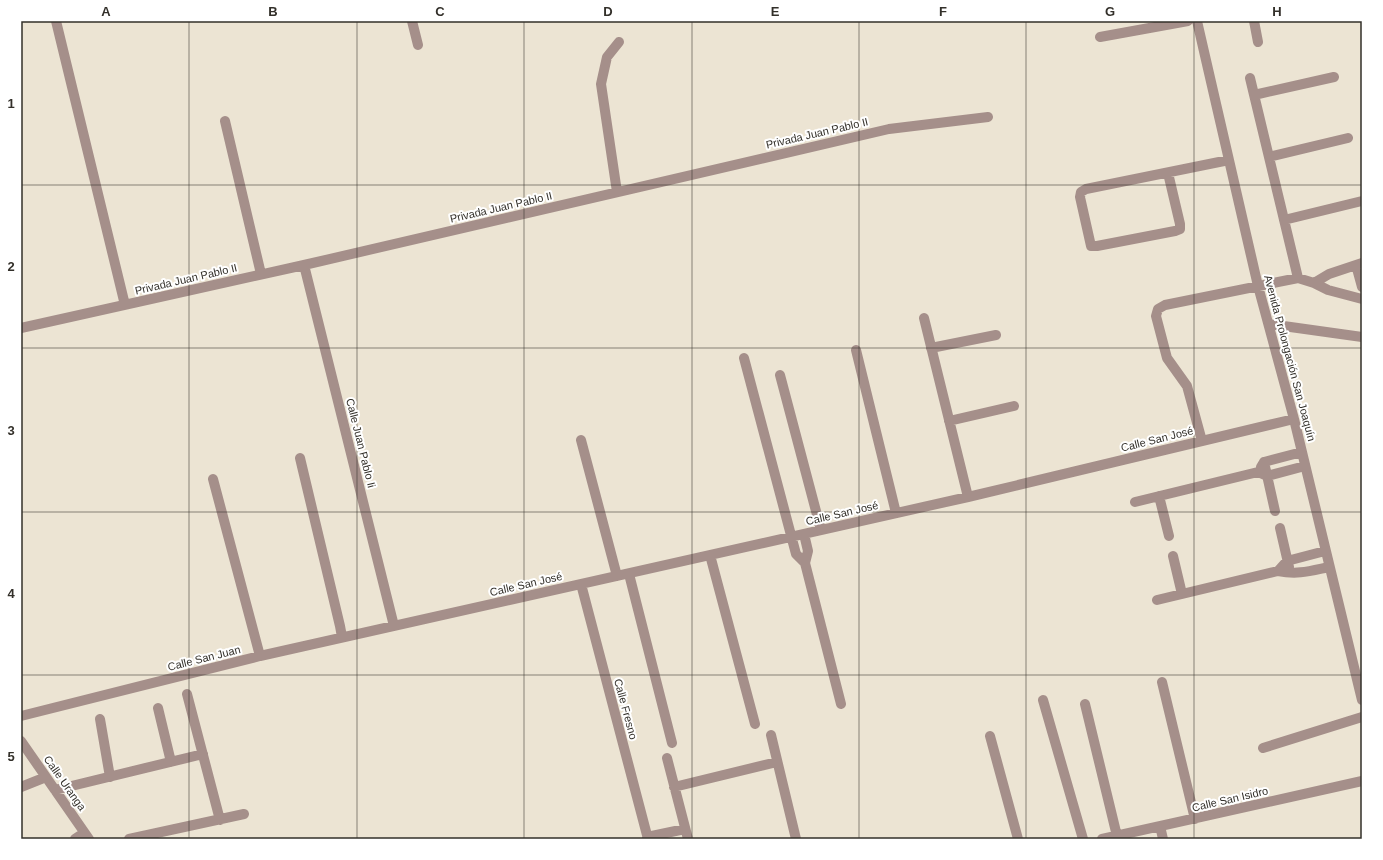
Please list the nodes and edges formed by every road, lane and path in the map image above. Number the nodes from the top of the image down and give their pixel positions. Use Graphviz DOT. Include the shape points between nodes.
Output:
graph roads {
  1 [pos="56,21"];
  2 [pos="412,21"];
  3 [pos="1188,21"];
  4 [pos="1197,21"];
  5 [pos="1254,21"];
  6 [pos="1100,36"];
  7 [pos="619,42"];
  8 [pos="1258,42"];
  9 [pos="418,45"];
  10 [pos="1334,77"];
  11 [pos="1250,78"];
  12 [pos="1254,95"];
  13 [pos="988,117"];
  14 [pos="225,121"];
  15 [pos="1348,138"];
  16 [pos="1269,157"];
  17 [pos="1229,160"];
  18 [pos="1168,173"];
  19 [pos="617,192"];
  20 [pos="1362,201"];
  21 [pos="1284,220"];
  22 [pos="1359,264"];
  23 [pos="304,265"];
  24 [pos="261,274"];
  25 [pos="1298,278"];
  26 [pos="1314,283"];
  27 [pos="1258,286"];
  28 [pos="1362,287"];
  29 [pos="1362,299"];
  30 [pos="125,305"];
  31 [pos="924,318"];
  32 [pos="1269,324"];
  33 [pos="21,328"];
  34 [pos="996,335"];
  35 [pos="1362,337"];
  36 [pos="931,348"];
  37 [pos="856,350"];
  38 [pos="744,358"];
  39 [pos="780,375"];
  40 [pos="1014,406"];
  41 [pos="1294,419"];
  42 [pos="949,421"];
  43 [pos="581,440"];
  44 [pos="1202,441"];
  45 [pos="1302,452"];
  46 [pos="300,458"];
  47 [pos="1305,466"];
  48 [pos="1263,474"];
  49 [pos="213,479"];
  50 [pos="1159,496"];
  51 [pos="968,497"];
  52 [pos="1135,502"];
  53 [pos="1276,511"];
  54 [pos="896,513"];
  55 [pos="1280,528"];
  56 [pos="821,530"];
  57 [pos="804,534"];
  58 [pos="1169,536"];
  59 [pos="792,537"];
  60 [pos="1325,552"];
  61 [pos="710,555"];
  62 [pos="1174,556"];
  63 [pos="1287,561"];
  64 [pos="805,563"];
  65 [pos="1329,567"];
  66 [pos="1278,571"];
  67 [pos="629,574"];
  68 [pos="1290,574"];
  69 [pos="617,576"];
  70 [pos="581,584"];
  71 [pos="1182,594"];
  72 [pos="1157,600"];
  73 [pos="394,626"];
  74 [pos="342,637"];
  75 [pos="260,656"];
  76 [pos="1162,682"];
  77 [pos="1360,687"];
  78 [pos="187,694"];
  79 [pos="1043,700"];
  80 [pos="1362,700"];
  81 [pos="841,704"];
  82 [pos="1085,704"];
  83 [pos="158,708"];
  84 [pos="21,716"];
  85 [pos="1362,717"];
  86 [pos="100,719"];
  87 [pos="755,724"];
  88 [pos="770,735"];
  89 [pos="990,736"];
  90 [pos="21,741"];
  91 [pos="672,743"];
  92 [pos="1263,748"];
  93 [pos="203,754"];
  94 [pos="667,758"];
  95 [pos="171,762"];
  96 [pos="777,762"];
  97 [pos="110,776"];
  98 [pos="46,777"];
  99 [pos="1362,781"];
  100 [pos="21,787"];
  101 [pos="674,787"];
  102 [pos="55,790"];
  103 [pos="244,814"];
  104 [pos="1195,819"];
  105 [pos="220,820"];
  106 [pos="1160,826"];
  107 [pos="686,834"];
  108 [pos="87,836"];
  109 [pos="1117,836"];
  110 [pos="648,838"];
  111 [pos="75,839"];
  112 [pos="129,839"];
  113 [pos="796,839"];
  114 [pos="1018,839"];
  115 [pos="1083,839"];
  116 [pos="1102,839"];
  117 [pos="1163,839"];
  1 -- 30 [label="street"];
  2 -- 9 [label="street"];
  3 -- 6 [label="street"];
  4 -- 17 [label="street, Avenida Prolongación San Joaquín"];
  5 -- 8 [label="street"];
  7 -- 19 [label="street" via="607,57 601,84"];
  10 -- 12 [label="street"];
  11 -- 12 [label="street"];
  12 -- 16 [label="street"];
  13 -- 19 [label="street, Privada Juan Pablo II" via="889,128"];
  14 -- 24 [label="street"];
  15 -- 16 [label="street"];
  16 -- 21 [label="street"];
  17 -- 18 [label="street"];
  17 -- 27 [label="street, Avenida Prolongación San Joaquín"];
  18 -- 18 [label="street" via="1180,229 1092,246 1081,192"];
  19 -- 23 [label="street, Privada Juan Pablo II"];
  20 -- 21 [label="street"];
  21 -- 25 [label="street"];
  22 -- 26 [label="street" via="1329,274"];
  22 -- 28 [label="street"];
  23 -- 24 [label="street, Privada Juan Pablo II"];
  23 -- 73 [label="street, Calle Juan Pablo Ii"];
  24 -- 30 [label="street, Privada Juan Pablo II"];
  25 -- 26 [label="street"];
  25 -- 27 [label="street"];
  26 -- 29 [label="street" via="1328,290"];
  27 -- 32 [label="street, Avenida Prolongación San Joaquín"];
  27 -- 44 [label="street" via="1165,305 1158,309 1156,316 1167,358 1187,386"];
  30 -- 33 [label="street, Privada Juan Pablo II"];
  31 -- 36 [label="street"];
  32 -- 35 [label="street"];
  32 -- 41 [label="street, Avenida Prolongación San Joaquín"];
  34 -- 36 [label="street"];
  36 -- 42 [label="street"];
  37 -- 54 [label="street"];
  38 -- 59 [label="street"];
  39 -- 56 [label="street"];
  40 -- 42 [label="street"];
  41 -- 44 [label="street, Calle San José"];
  41 -- 45 [label="street, Avenida Prolongación San Joaquín"];
  42 -- 51 [label="street"];
  43 -- 69 [label="street"];
  44 -- 51 [label="street, Calle San José"];
  45 -- 47 [label="street, Avenida Prolongación San Joaquín"];
  45 -- 48 [label="street" via="1264,462"];
  46 -- 74 [label="street"];
  47 -- 48 [label="street"];
  47 -- 60 [label="street, Avenida Prolongación San Joaquín"];
  48 -- 50 [label="street"];
  48 -- 53 [label="street"];
  49 -- 75 [label="street"];
  50 -- 52 [label="street"];
  50 -- 58 [label="street"];
  51 -- 54 [label="street, Calle San José"];
  54 -- 56 [label="street, Calle San José"];
  55 -- 63 [label="street"];
  56 -- 57 [label="street, Calle San José"];
  57 -- 59 [label="street, Calle San José"];
  57 -- 64 [label="street" via="808,551"];
  59 -- 61 [label="street, Calle San José"];
  59 -- 64 [label="street" via="796,554"];
  60 -- 63 [label="street"];
  60 -- 65 [label="street, Avenida Prolongación San Joaquín"];
  61 -- 67 [label="street, Calle San José"];
  61 -- 87 [label="street"];
  62 -- 71 [label="street"];
  63 -- 66 [label="street"];
  63 -- 68 [label="street"];
  64 -- 81 [label="street"];
  65 -- 68 [label="street"];
  65 -- 77 [label="street, Avenida Prolongación San Joaquín"];
  66 -- 68 [label="street"];
  66 -- 71 [label="street"];
  67 -- 69 [label="street, Calle San José"];
  67 -- 91 [label="street"];
  69 -- 70 [label="street, Calle San José"];
  70 -- 73 [label="street, Calle San José"];
  70 -- 110 [label="street, Calle Fresno"];
  71 -- 72 [label="street"];
  73 -- 74 [label="street, Calle San Juan"];
  74 -- 75 [label="street, Calle San Juan"];
  75 -- 84 [label="street, Calle San Juan"];
  76 -- 104 [label="street"];
  77 -- 80 [label="street, Avenida Prolongación San Joaquín"];
  78 -- 93 [label="street"];
  79 -- 115 [label="street"];
  82 -- 109 [label="street"];
  83 -- 95 [label="street"];
  85 -- 92 [label="street"];
  86 -- 97 [label="street"];
  88 -- 96 [label="street"];
  89 -- 114 [label="street"];
  90 -- 98 [label="street, Calle Uranga"];
  93 -- 95 [label="street"];
  93 -- 105 [label="street"];
  94 -- 101 [label="street"];
  95 -- 97 [label="street"];
  96 -- 101 [label="street"];
  96 -- 113 [label="street"];
  97 -- 102 [label="street"];
  98 -- 100 [label="street"];
  98 -- 102 [label="street, Calle Uranga"];
  99 -- 104 [label="street, Calle San Isidro"];
  101 -- 107 [label="street"];
  102 -- 108 [label="street, Calle Uranga"];
  103 -- 105 [label="street"];
  104 -- 106 [label="street, Calle San Isidro"];
  105 -- 112 [label="street"];
  106 -- 109 [label="street, Calle San Isidro"];
  106 -- 117 [label="street"];
  107 -- 110 [label="street"];
  108 -- 111 [label="street"];
  109 -- 116 [label="street, Calle San Isidro"];
}
